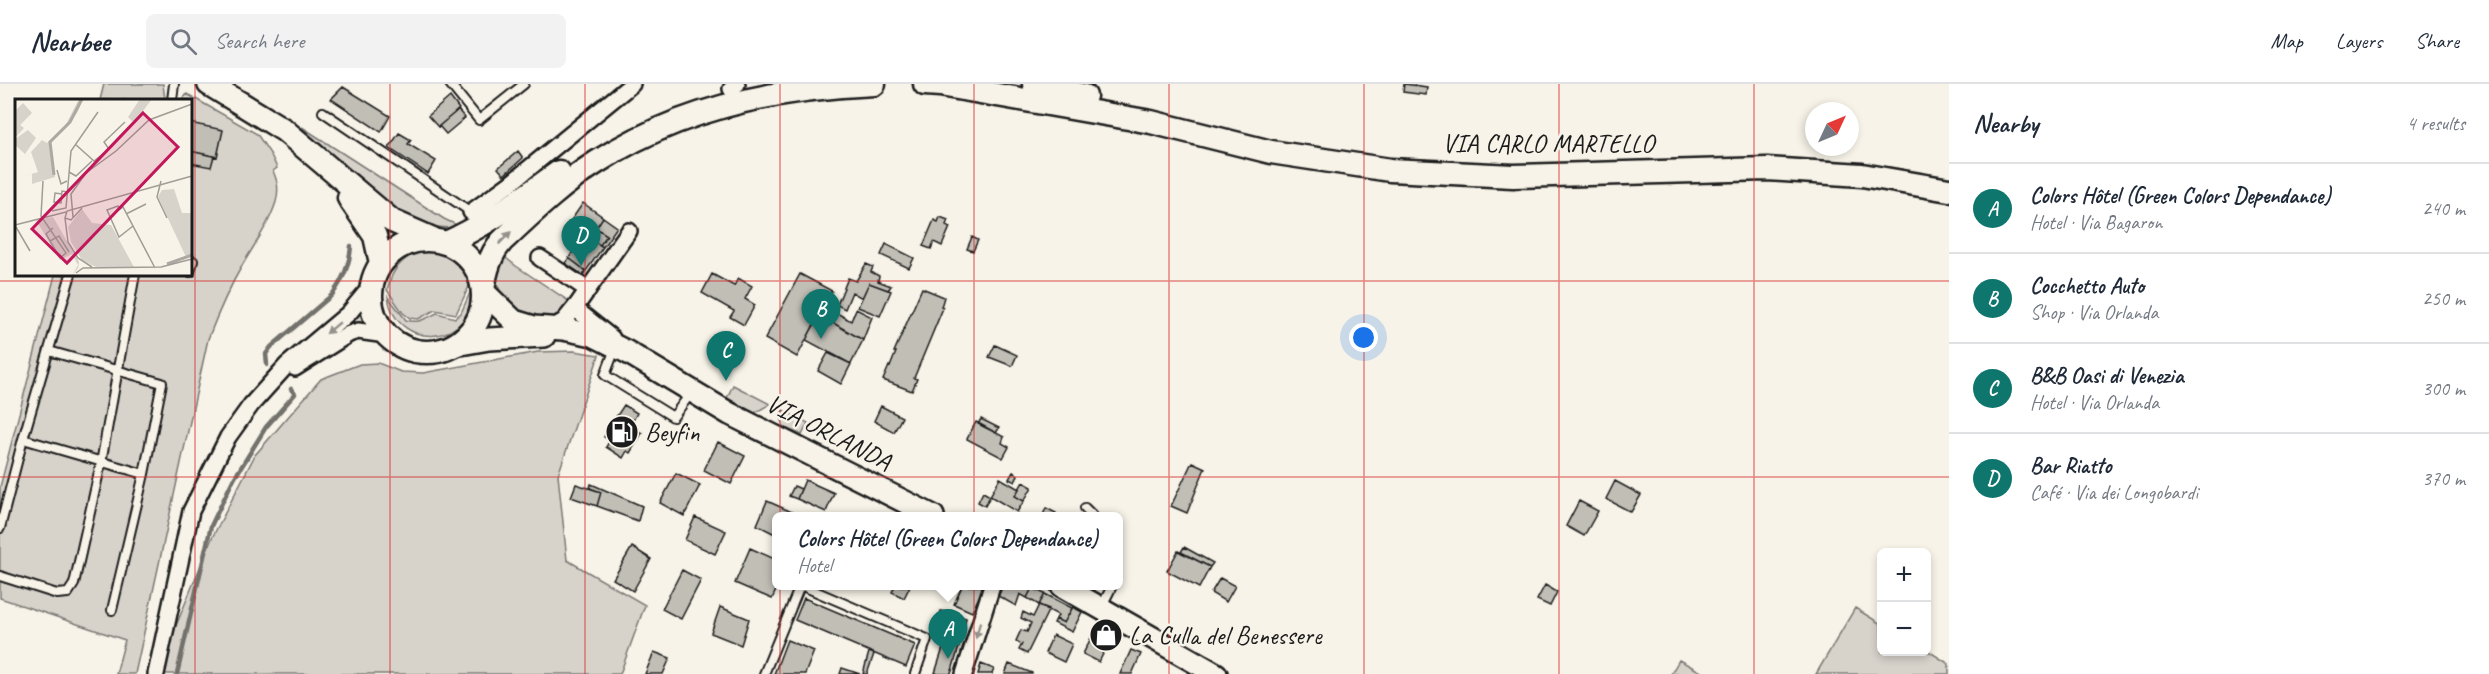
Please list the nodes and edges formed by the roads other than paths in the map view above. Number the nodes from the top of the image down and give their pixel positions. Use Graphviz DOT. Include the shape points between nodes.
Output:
graph roads {
  1 [pos="174,84"];
  2 [pos="209,84"];
  3 [pos="450,84"];
  4 [pos="524,84"];
  5 [pos="771,84"];
  6 [pos="874,84"];
  7 [pos="925,84"];
  8 [pos="1034,84"];
  9 [pos="629,85"];
  10 [pos="739,86"];
  11 [pos="172,99"];
  12 [pos="323,112"];
  13 [pos="1150,122"];
  14 [pos="608,156"];
  15 [pos="316,157"];
  16 [pos="1949,190"];
  17 [pos="471,212"];
  18 [pos="628,231"];
  19 [pos="441,241"];
  20 [pos="540,258"];
  21 [pos="193,261"];
  22 [pos="381,263"];
  23 [pos="192,265"];
  24 [pos="70,276"];
  25 [pos="135,276"];
  26 [pos="372,285"];
  27 [pos="588,290"];
  28 [pos="483,291"];
  29 [pos="577,305"];
  30 [pos="552,328"];
  31 [pos="386,334"];
  32 [pos="455,345"];
  33 [pos="616,347"];
  34 [pos="49,351"];
  35 [pos="118,370"];
  36 [pos="274,380"];
  37 [pos="692,392"];
  38 [pos="23,439"];
  39 [pos="101,463"];
  40 [pos="144,474"];
  41 [pos="1085,508"];
  42 [pos="925,512"];
  43 [pos="1089,512"];
  44 [pos="0,528"];
  45 [pos="0,576"];
  46 [pos="799,590"];
  47 [pos="813,590"];
  48 [pos="990,590"];
  49 [pos="1071,590"];
  50 [pos="1110,590"];
  51 [pos="1101,607"];
  52 [pos="112,610"];
  53 [pos="156,674"];
  54 [pos="764,674"];
  55 [pos="915,674"];
  56 [pos="964,674"];
  57 [pos="1216,674"];
  1 -- 11 [label="lane"];
  2 -- 15 [label="main road" via="284,130"];
  3 -- 4 [label="lane" via="479,120"];
  5 -- 14 [label="street" via="667,120"];
  6 -- 14 [label="main road" via="777,93 715,108"];
  7 -- 13 [label="main road, VIA CARLO MARTELLO"];
  8 -- 13 [label="main road, VIA CARLO MARTELLO" via="1092,98"];
  9 -- 17 [label="street"];
  10 -- 19 [label="main road" via="632,126 593,147 465,235"];
  12 -- 17 [label="lane"];
  13 -- 16 [label="main road, VIA CARLO MARTELLO" via="1271,152 1390,170 1513,176 1767,169 1862,175"];
  28 -- 14 [label="main road, one-way" via="490,261 502,241 549,197"];
  15 -- 19 [label="main road" via="392,221"];
  15 -- 22 [label="main road" via="370,225"];
  18 -- 27 [label="street"];
  19 -- 22 [label="main road" via="404,244"];
  19 -- 28 [label="main road" via="456,247 472,261"];
  20 -- 27 [label="street"];
  21 -- 23 [label="lane"];
  22 -- 26 [label="main road"];
  24 -- 34 [label="lane"];
  25 -- 35 [label="lane"];
  26 -- 31 [label="main road" via="371,306"];
  26 -- 36 [label="street, one-way" via="349,313"];
  27 -- 29 [label="street"];
  28 -- 30 [label="main road, VIA ORLANDA" via="514,321"];
  28 -- 32 [label="main road" via="477,322"];
  29 -- 30 [label="street"];
  29 -- 33 [label="street" via="578,311"];
  30 -- 33 [label="main road, VIA ORLANDA" via="580,331"];
  31 -- 32 [label="main road" via="403,347 424,352"];
  31 -- 36 [label="street" via="349,334"];
  32 -- 33 [label="main road, VIA ORLANDA" via="546,336"];
  33 -- 37 [label="main road, VIA ORLANDA"];
  33 -- 37 [label="lane" via="605,375 673,417"];
  34 -- 35 [label="lane"];
  34 -- 38 [label="lane"];
  35 -- 39 [label="lane"];
  35 -- 40 [label="lane" via="162,383"];
  36 -- 53 [label="street" via="228,437 191,511"];
  37 -- 42 [label="main road, VIA ORLANDA"];
  38 -- 39 [label="lane"];
  38 -- 44 [label="lane"];
  39 -- 40 [label="lane"];
  39 -- 45 [label="lane" via="74,584 68,593 57,594"];
  40 -- 52 [label="lane"];
  41 -- 43 [label="lane"];
  46 -- 54 [label="lane"];
  47 -- 55 [label="lane" via="927,639"];
  48 -- 56 [label="street, one-way"];
  49 -- 51 [label="main road"];
  50 -- 51 [label="lane"];
  51 -- 57 [label="main road"];
}
